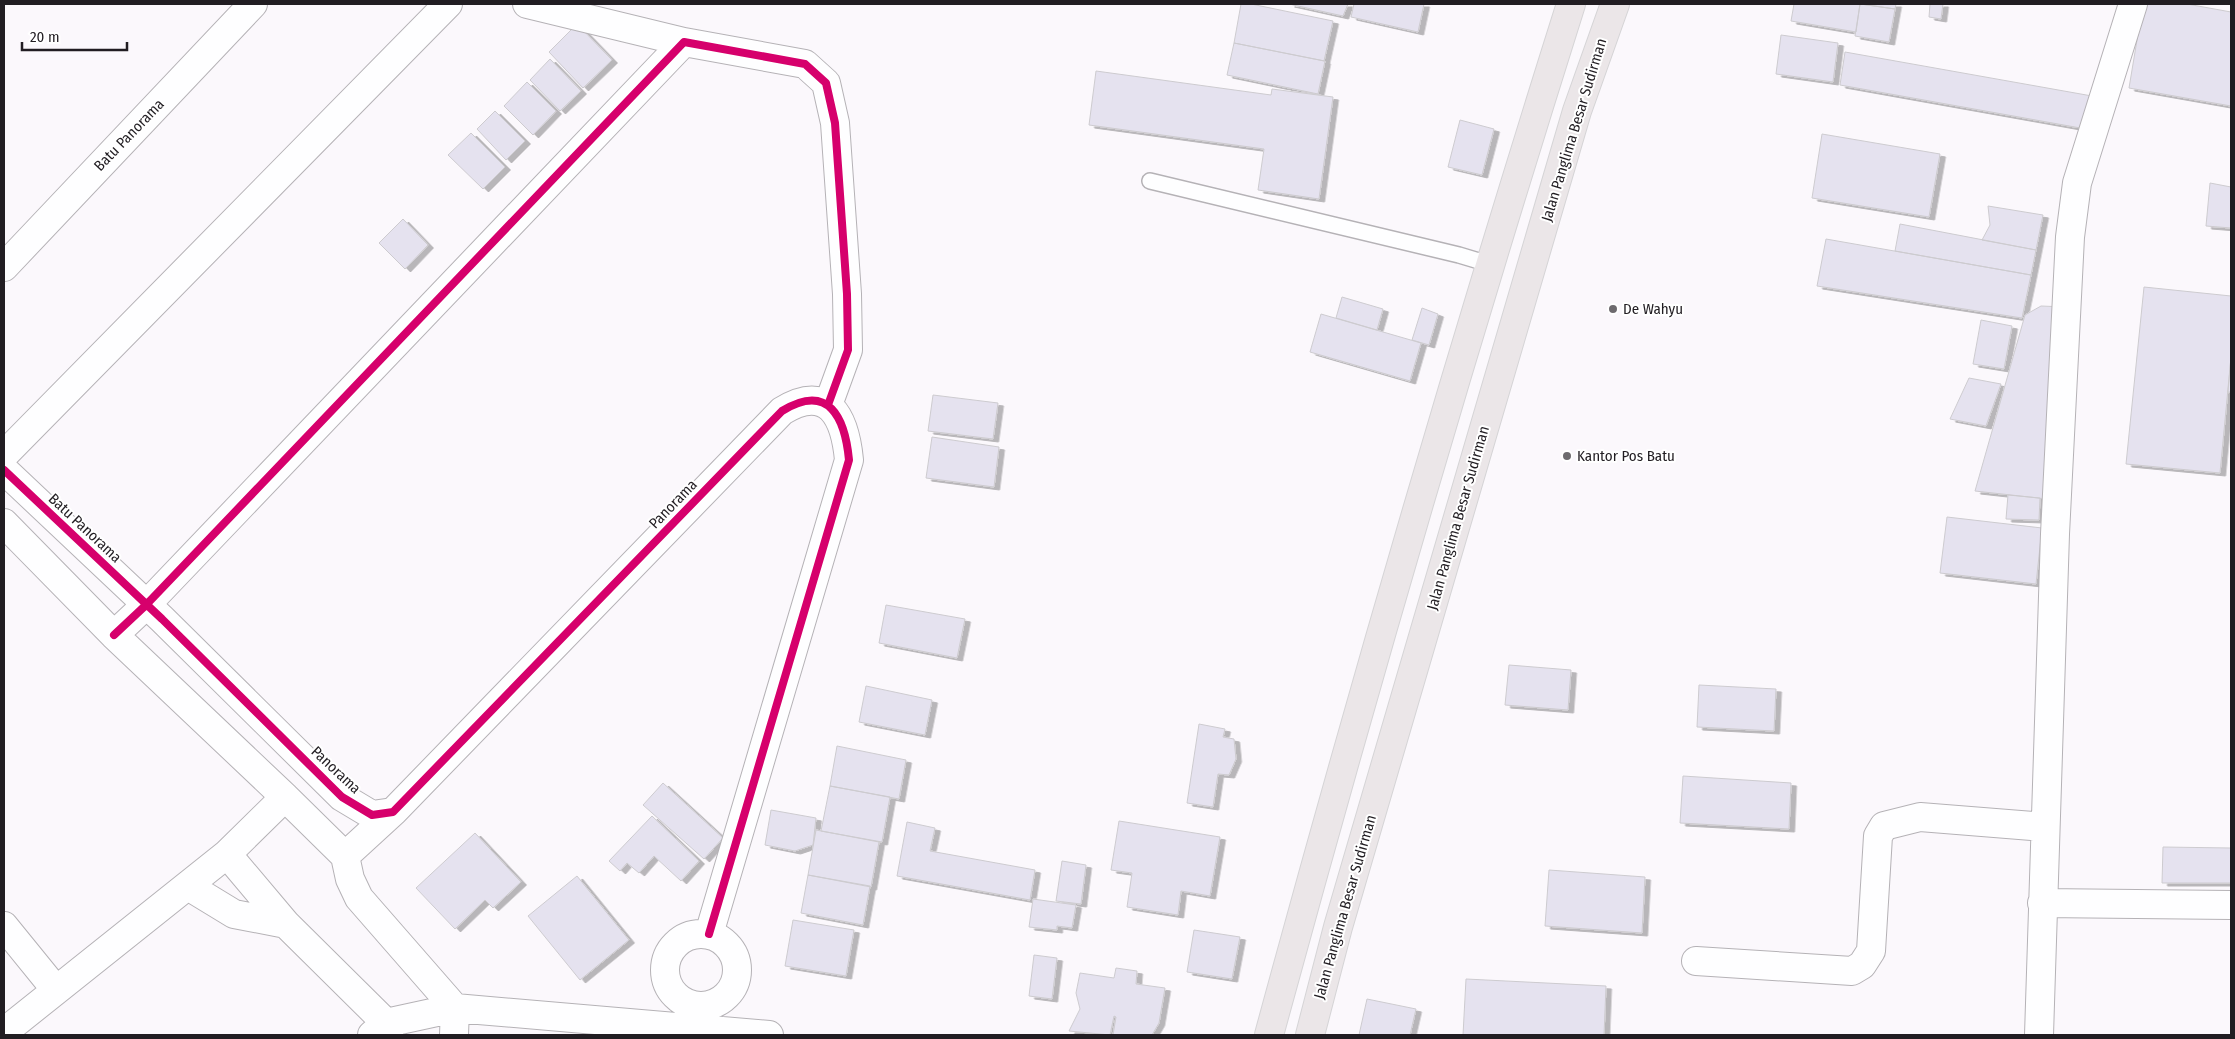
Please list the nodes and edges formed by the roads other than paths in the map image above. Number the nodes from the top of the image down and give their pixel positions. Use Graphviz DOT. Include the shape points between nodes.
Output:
graph roads {
  1 [pos="253,4"];
  2 [pos="448,4"];
  3 [pos="527,4"];
  4 [pos="1571,4"];
  5 [pos="1615,4"];
  6 [pos="2133,4"];
  7 [pos="684,42"];
  8 [pos="1150,181"];
  9 [pos="1489,264"];
  10 [pos="4,266"];
  11 [pos="828,405"];
  12 [pos="4,455"];
  13 [pos="4,470"];
  14 [pos="4,523"];
  15 [pos="146,605"];
  16 [pos="114,635"];
  17 [pos="285,797"];
  18 [pos="393,812"];
  19 [pos="2045,827"];
  20 [pos="227,854"];
  21 [pos="345,856"];
  22 [pos="188,886"];
  23 [pos="2042,903"];
  24 [pos="2231,905"];
  25 [pos="286,924"];
  26 [pos="4,926"];
  27 [pos="709,934"];
  28 [pos="1696,961"];
  29 [pos="56,990"];
  30 [pos="670,990"];
  31 [pos="721,1001"];
  32 [pos="455,1008"];
  33 [pos="382,1031"];
  34 [pos="669,1031"];
  35 [pos="4,1032"];
  36 [pos="718,1033"];
  37 [pos="454,1035"];
  38 [pos="769,1035"];
  39 [pos="1269,1035"];
  40 [pos="1310,1035"];
  41 [pos="2039,1035"];
  1 -- 10 [label="street, Batu Panorama"];
  2 -- 12 [label="street"];
  3 -- 7 [label="street"];
  4 -- 9 [label="main road"];
  5 -- 40 [label="main road, Jalan Panglima Besar Sudirman" via="1577,111 1338,928"];
  6 -- 19 [label="street" via="2077,183 2070,237"];
  7 -- 11 [label="street" via="805,64 826,84 835,123 848,350"];
  7 -- 15 [label="street"];
  8 -- 9 [label="lane"];
  9 -- 39 [label="main road" via="1331,806"];
  11 -- 18 [label="street, Panorama" via="806,401 782,412"];
  11 -- 27 [label="street" via="839,417 846,435 849,460"];
  13 -- 15 [label="street, Batu Panorama"];
  14 -- 16 [label="street"];
  15 -- 16 [label="street"];
  15 -- 18 [label="street, Panorama" via="342,797 372,815"];
  16 -- 17 [label="street"];
  17 -- 20 [label="street"];
  17 -- 21 [label="street"];
  18 -- 21 [label="street"];
  19 -- 23 [label="street"];
  19 -- 28 [label="street" via="1920,817 1884,826 1878,836 1871,951 1862,965 1852,972"];
  20 -- 22 [label="street"];
  20 -- 25 [label="street"];
  21 -- 32 [label="street" via="350,879 359,898"];
  22 -- 25 [label="street" via="234,914"];
  22 -- 29 [label="street"];
  23 -- 24 [label="street"];
  23 -- 41 [label="street"];
  25 -- 33 [label="street"];
  26 -- 29 [label="street"];
  27 -- 30 [label="street" via="695,933 671,949 665,962"];
  27 -- 31 [label="street" via="722,940 738,963 732,991"];
  29 -- 35 [label="street"];
  30 -- 31 [label="street" via="681,1001 694,1006 708,1006"];
  30 -- 34 [label="street"];
  31 -- 36 [label="street"];
  32 -- 33 [label="street"];
  32 -- 34 [label="street"];
  32 -- 37 [label="street"];
  34 -- 36 [label="street"];
  36 -- 38 [label="street"];
}
